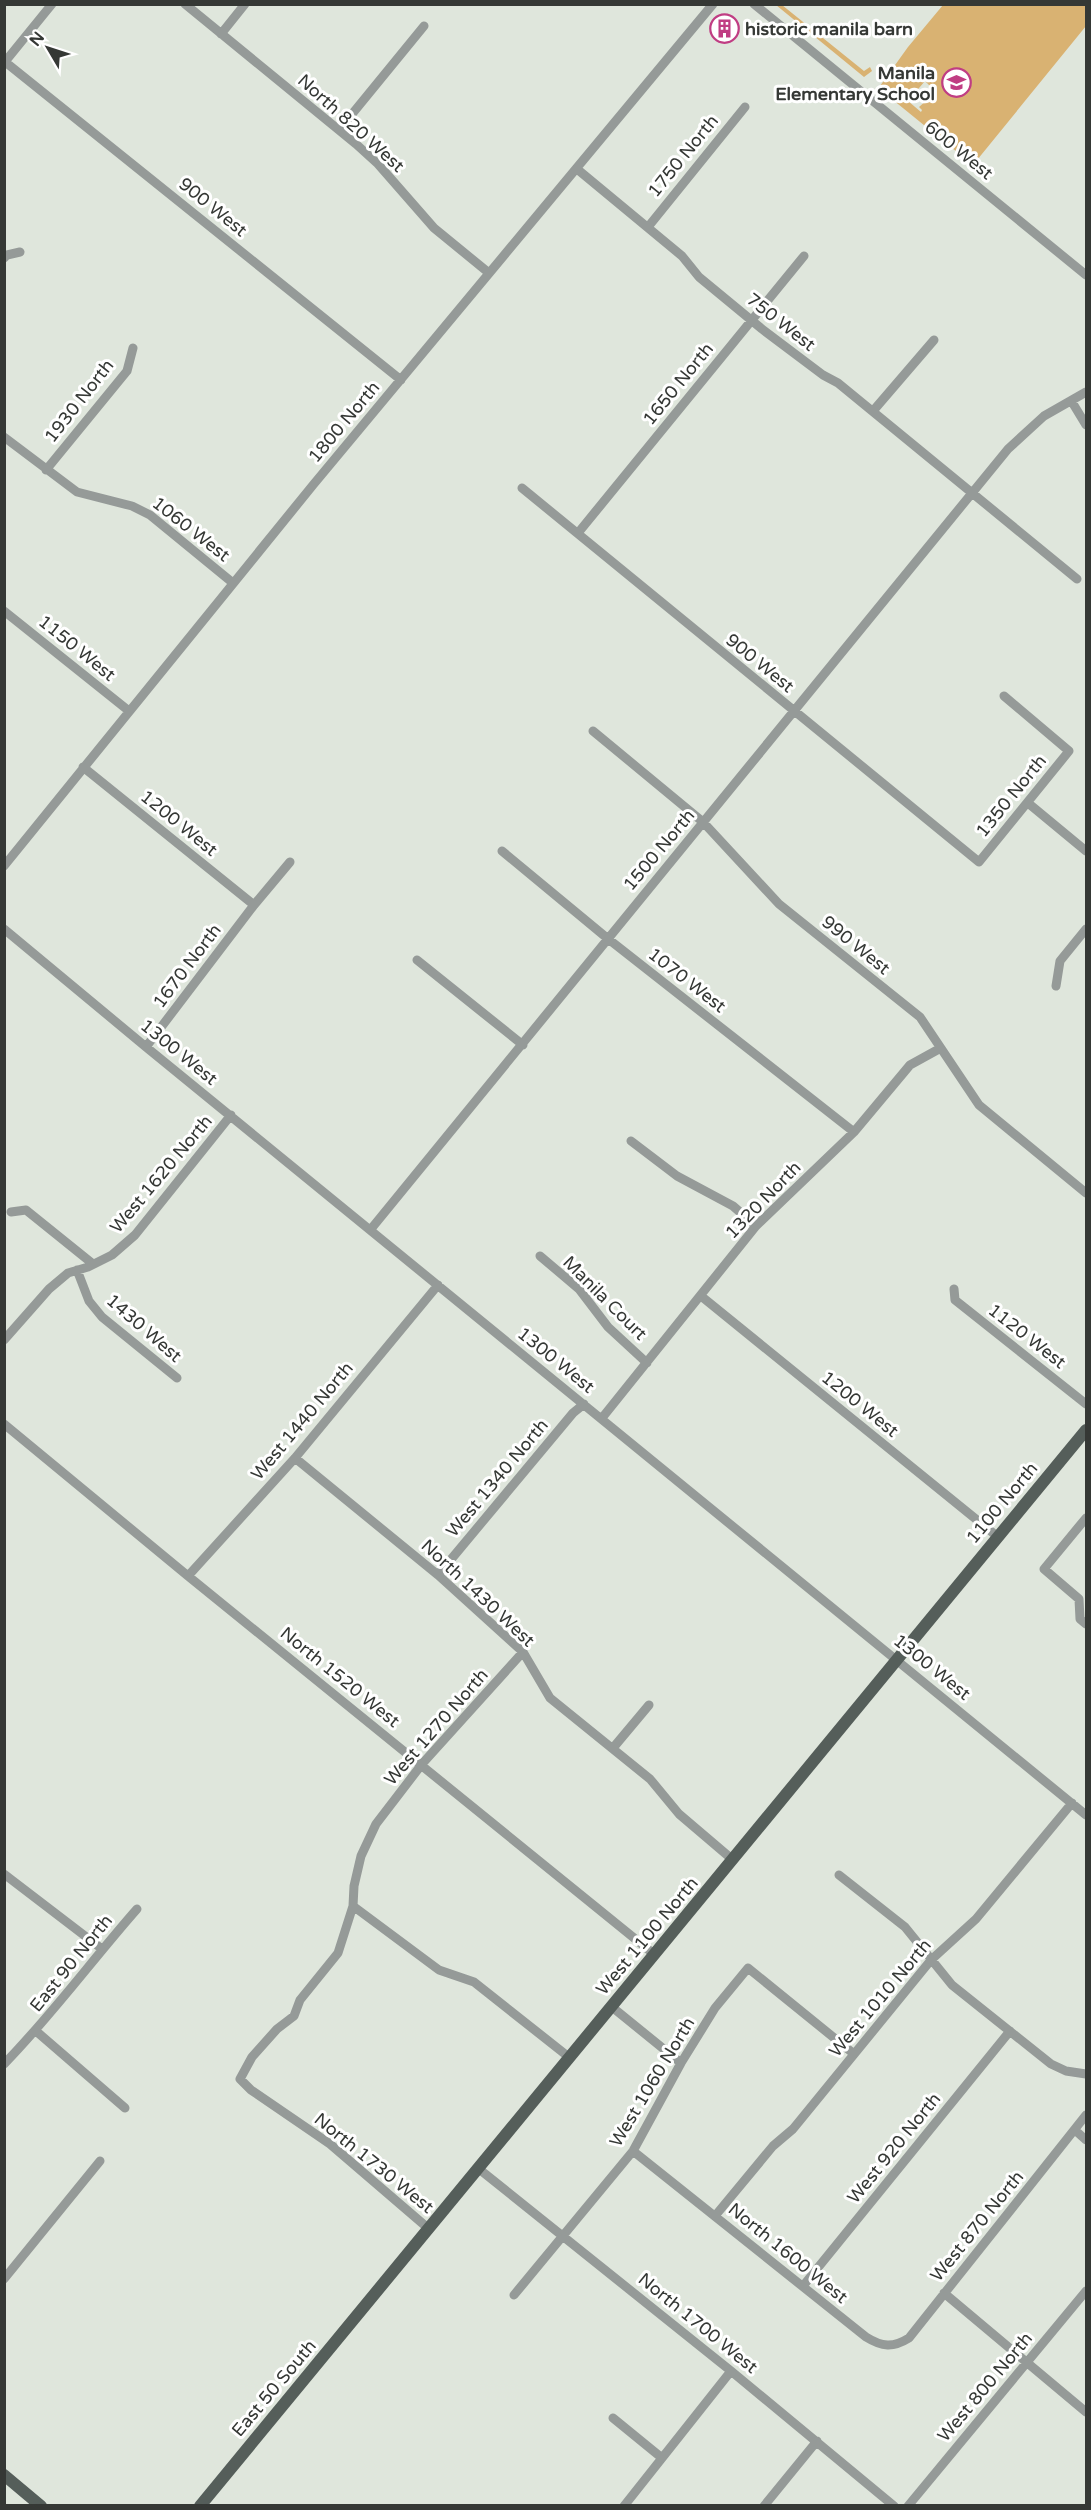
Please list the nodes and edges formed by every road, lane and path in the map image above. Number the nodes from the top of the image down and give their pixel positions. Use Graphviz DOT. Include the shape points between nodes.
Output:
graph roads {
  1 [pos="52,4"];
  2 [pos="185,4"];
  3 [pos="245,4"];
  4 [pos="713,4"];
  5 [pos="754,4"];
  6 [pos="424,26"];
  7 [pos="222,34"];
  8 [pos="5,62"];
  9 [pos="745,107"];
  10 [pos="339,130"];
  11 [pos="577,169"];
  12 [pos="648,227"];
  13 [pos="20,252"];
  14 [pos="804,256"];
  15 [pos="4,258"];
  16 [pos="489,273"];
  17 [pos="1086,275"];
  18 [pos="752,320"];
  19 [pos="934,340"];
  20 [pos="133,348"];
  21 [pos="400,380"];
  22 [pos="1086,392"];
  23 [pos="1072,402"];
  24 [pos="873,411"];
  25 [pos="1086,425"];
  26 [pos="5,437"];
  27 [pos="46,470"];
  28 [pos="522,489"];
  29 [pos="973,492"];
  30 [pos="578,533"];
  31 [pos="1077,579"];
  32 [pos="233,583"];
  33 [pos="4,611"];
  34 [pos="1004,696"];
  35 [pos="129,711"];
  36 [pos="793,711"];
  37 [pos="593,731"];
  38 [pos="83,767"];
  39 [pos="1028,803"];
  40 [pos="703,822"];
  41 [pos="502,850"];
  42 [pos="1086,851"];
  43 [pos="290,862"];
  44 [pos="979,862"];
  45 [pos="4,866"];
  46 [pos="254,905"];
  47 [pos="4,929"];
  48 [pos="1086,929"];
  49 [pos="607,938"];
  50 [pos="417,960"];
  51 [pos="1056,986"];
  52 [pos="523,1045"];
  53 [pos="146,1047"];
  54 [pos="939,1049"];
  55 [pos="231,1115"];
  56 [pos="854,1132"];
  57 [pos="631,1141"];
  58 [pos="1086,1193"];
  59 [pos="11,1212"];
  60 [pos="756,1226"];
  61 [pos="371,1229"];
  62 [pos="540,1256"];
  63 [pos="93,1264"];
  64 [pos="77,1270"];
  65 [pos="438,1285"];
  66 [pos="954,1289"];
  67 [pos="701,1296"];
  68 [pos="4,1340"];
  69 [pos="647,1363"];
  70 [pos="177,1377"];
  71 [pos="584,1404"];
  72 [pos="1086,1404"];
  73 [pos="602,1418"];
  74 [pos="4,1424"];
  75 [pos="1086,1430"];
  76 [pos="295,1458"];
  77 [pos="1086,1518"];
  78 [pos="998,1537"];
  79 [pos="438,1575"];
  80 [pos="188,1576"];
  81 [pos="946,1600"];
  82 [pos="1086,1624"];
  83 [pos="523,1652"];
  84 [pos="897,1659"];
  85 [pos="649,1705"];
  86 [pos="613,1748"];
  87 [pos="422,1764"];
  88 [pos="1072,1803"];
  89 [pos="1086,1815"];
  90 [pos="733,1860"];
  91 [pos="4,1874"];
  92 [pos="839,1875"];
  93 [pos="353,1906"];
  94 [pos="137,1910"];
  95 [pos="102,1949"];
  96 [pos="655,1955"];
  97 [pos="931,1960"];
  98 [pos="612,2007"];
  99 [pos="36,2031"];
  100 [pos="1010,2031"];
  101 [pos="854,2054"];
  102 [pos="570,2058"];
  103 [pos="681,2063"];
  104 [pos="4,2064"];
  105 [pos="1086,2074"];
  106 [pos="240,2079"];
  107 [pos="125,2108"];
  108 [pos="1086,2115"];
  109 [pos="1076,2131"];
  110 [pos="1086,2140"];
  111 [pos="633,2151"];
  112 [pos="100,2161"];
  113 [pos="479,2169"];
  114 [pos="715,2216"];
  115 [pos="429,2229"];
  116 [pos="564,2236"];
  117 [pos="4,2279"];
  118 [pos="803,2286"];
  119 [pos="1086,2290"];
  120 [pos="944,2293"];
  121 [pos="375,2295"];
  122 [pos="514,2295"];
  123 [pos="885,2345"];
  124 [pos="1026,2363"];
  125 [pos="731,2371"];
  126 [pos="1086,2412"];
  127 [pos="613,2418"];
  128 [pos="817,2441"];
  129 [pos="662,2458"];
  130 [pos="4,2475"];
  131 [pos="41,2505"];
  132 [pos="200,2505"];
  133 [pos="624,2505"];
  134 [pos="764,2505"];
  135 [pos="894,2505"];
  136 [pos="908,2505"];
  1 -- 8 [label="street"];
  2 -- 7 [label="street, North 820 West"];
  3 -- 7 [label="street"];
  4 -- 11 [label="street, 1800 North"];
  5 -- 17 [label="street, 600 West"];
  6 -- 10 [label="street"];
  7 -- 10 [label="street, North 820 West"];
  8 -- 21 [label="street, 900 West"];
  9 -- 12 [label="street, 1750 North"];
  10 -- 16 [label="street, North 820 West" via="378,164 434,228"];
  11 -- 12 [label="street, 750 West"];
  11 -- 16 [label="street, 1800 North"];
  12 -- 18 [label="street, 750 West" via="682,256 699,277"];
  13 -- 15 [label="street"];
  14 -- 18 [label="street, 1650 North"];
  16 -- 21 [label="street, 1800 North"];
  18 -- 24 [label="street, 750 West"];
  18 -- 30 [label="street, 1650 North"];
  19 -- 24 [label="street"];
  20 -- 27 [label="street, 1930 North" via="126,371"];
  21 -- 32 [label="street, 1800 North"];
  22 -- 23 [label="street, 1500 North"];
  23 -- 25 [label="street"];
  23 -- 29 [label="street, 1500 North" via="1028,428"];
  24 -- 29 [label="street, 750 West"];
  26 -- 27 [label="street, 1060 West"];
  27 -- 32 [label="street, 1060 West" via="77,492 132,506 150,515"];
  28 -- 30 [label="street, 900 West"];
  29 -- 31 [label="street, 750 West"];
  29 -- 36 [label="street, 1500 North"];
  30 -- 36 [label="street, 900 West"];
  32 -- 35 [label="street, 1800 North"];
  33 -- 35 [label="street, 1150 West"];
  34 -- 39 [label="street, 1350 North" via="1069,751"];
  35 -- 38 [label="street, 1800 North"];
  36 -- 40 [label="street, 1500 North"];
  36 -- 44 [label="street, 900 West"];
  37 -- 40 [label="street, 990 West"];
  38 -- 45 [label="street, 1800 North"];
  38 -- 46 [label="street, 1200 West"];
  39 -- 42 [label="street"];
  39 -- 44 [label="street, 1350 North"];
  40 -- 49 [label="street, 1500 North"];
  40 -- 54 [label="street, 990 West" via="779,904 920,1017"];
  41 -- 49 [label="street, 1070 West"];
  43 -- 46 [label="street, 1670 North"];
  46 -- 53 [label="street, 1670 North"];
  47 -- 53 [label="street, 1300 West"];
  48 -- 51 [label="street" via="1060,960"];
  49 -- 52 [label="street, 1500 North"];
  49 -- 56 [label="street, 1070 West"];
  50 -- 52 [label="street"];
  52 -- 61 [label="street, 1500 North"];
  53 -- 55 [label="street, 1300 West"];
  54 -- 56 [label="street, 1320 North" via="910,1065"];
  54 -- 58 [label="street, 990 West" via="979,1105"];
  55 -- 61 [label="street, 1300 West"];
  55 -- 63 [label="street, West 1620 North" via="135,1235 112,1255"];
  56 -- 60 [label="street, 1320 North"];
  57 -- 60 [label="street" via="677,1176 733,1206"];
  59 -- 63 [label="street" via="26,1210"];
  60 -- 67 [label="street, 1320 North"];
  61 -- 65 [label="street, 1300 West"];
  62 -- 69 [label="street, Manila Court" via="579,1289 608,1327"];
  63 -- 64 [label="street, West 1620 North"];
  64 -- 68 [label="street, West 1620 North" via="49,1289"];
  64 -- 70 [label="street, 1430 West" via="89,1301 102,1317"];
  65 -- 71 [label="street, 1300 West"];
  65 -- 76 [label="street, West 1440 North"];
  66 -- 72 [label="street, 1120 West" via="955,1300"];
  67 -- 69 [label="street, 1320 North"];
  67 -- 78 [label="street, 1200 West"];
  69 -- 73 [label="street, 1320 North"];
  71 -- 73 [label="street, 1300 West"];
  71 -- 79 [label="street, West 1340 North"];
  73 -- 84 [label="street, 1300 West"];
  74 -- 80 [label="street, North 1520 West"];
  75 -- 78 [label="main road, 1100 North"];
  76 -- 79 [label="street, North 1430 West"];
  76 -- 80 [label="street, West 1440 North"];
  77 -- 82 [label="street" via="1044,1569 1080,1599 1080,1619"];
  78 -- 81 [label="main road, 1100 North"];
  79 -- 83 [label="street, North 1430 West"];
  80 -- 87 [label="street, North 1520 West"];
  81 -- 84 [label="main road, West 1100 North"];
  83 -- 86 [label="street, North 1430 West" via="550,1698"];
  83 -- 87 [label="street, West 1270 North"];
  84 -- 88 [label="street, 1300 West"];
  84 -- 90 [label="main road, West 1100 North"];
  85 -- 86 [label="street"];
  86 -- 90 [label="street, North 1430 West" via="650,1779 679,1814"];
  87 -- 93 [label="street, West 1270 North" via="376,1824 361,1856"];
  87 -- 96 [label="street, North 1520 West"];
  88 -- 89 [label="street, 1300 West"];
  88 -- 97 [label="street, West 1010 North" via="976,1919"];
  90 -- 96 [label="main road, West 1100 North"];
  91 -- 95 [label="street"];
  92 -- 97 [label="street" via="905,1927"];
  93 -- 102 [label="street" via="439,1970 474,1982"];
  93 -- 106 [label="street, West 1270 North" via="338,1953 300,2000 294,2016 252,2057"];
  94 -- 95 [label="street, East 90 North"];
  95 -- 99 [label="street, East 90 North"];
  96 -- 98 [label="main road, West 1100 North"];
  97 -- 100 [label="street" via="952,1985"];
  97 -- 101 [label="street, West 1010 North"];
  98 -- 102 [label="main road, West 1100 North"];
  98 -- 103 [label="street"];
  99 -- 104 [label="street, East 90 North"];
  99 -- 107 [label="street"];
  100 -- 105 [label="street" via="1051,2064"];
  100 -- 118 [label="street, West 920 North"];
  101 -- 103 [label="street, West 1060 North" via="748,1968 715,2008"];
  101 -- 114 [label="street, West 1010 North"];
  102 -- 113 [label="main road, West 1100 North"];
  103 -- 111 [label="street, West 1060 North"];
  106 -- 115 [label="street, North 1730 West" via="330,2144"];
  108 -- 109 [label="street, West 870 North"];
  109 -- 110 [label="street"];
  109 -- 120 [label="street, West 870 North"];
  111 -- 114 [label="street, North 1600 West"];
  111 -- 116 [label="street, West 1060 North"];
  112 -- 117 [label="street"];
  113 -- 115 [label="main road, West 1100 North"];
  113 -- 116 [label="street, North 1700 West"];
  114 -- 118 [label="street, North 1600 West"];
  115 -- 121 [label="main road, West 1100 North"];
  116 -- 122 [label="street, West 1060 North"];
  116 -- 125 [label="street, North 1700 West"];
  118 -- 123 [label="street, North 1600 West" via="866,2337"];
  119 -- 124 [label="street, West 800 North"];
  120 -- 123 [label="street, West 870 North" via="909,2338 898,2345"];
  120 -- 124 [label="street"];
  121 -- 132 [label="main road, East 50 South"];
  124 -- 126 [label="street"];
  124 -- 136 [label="street, West 800 North"];
  125 -- 128 [label="street, North 1700 West"];
  125 -- 129 [label="street"];
  127 -- 129 [label="street"];
  128 -- 134 [label="street"];
  128 -- 135 [label="street, North 1700 West"];
  129 -- 133 [label="street"];
  130 -- 131 [label="main road"];
}
